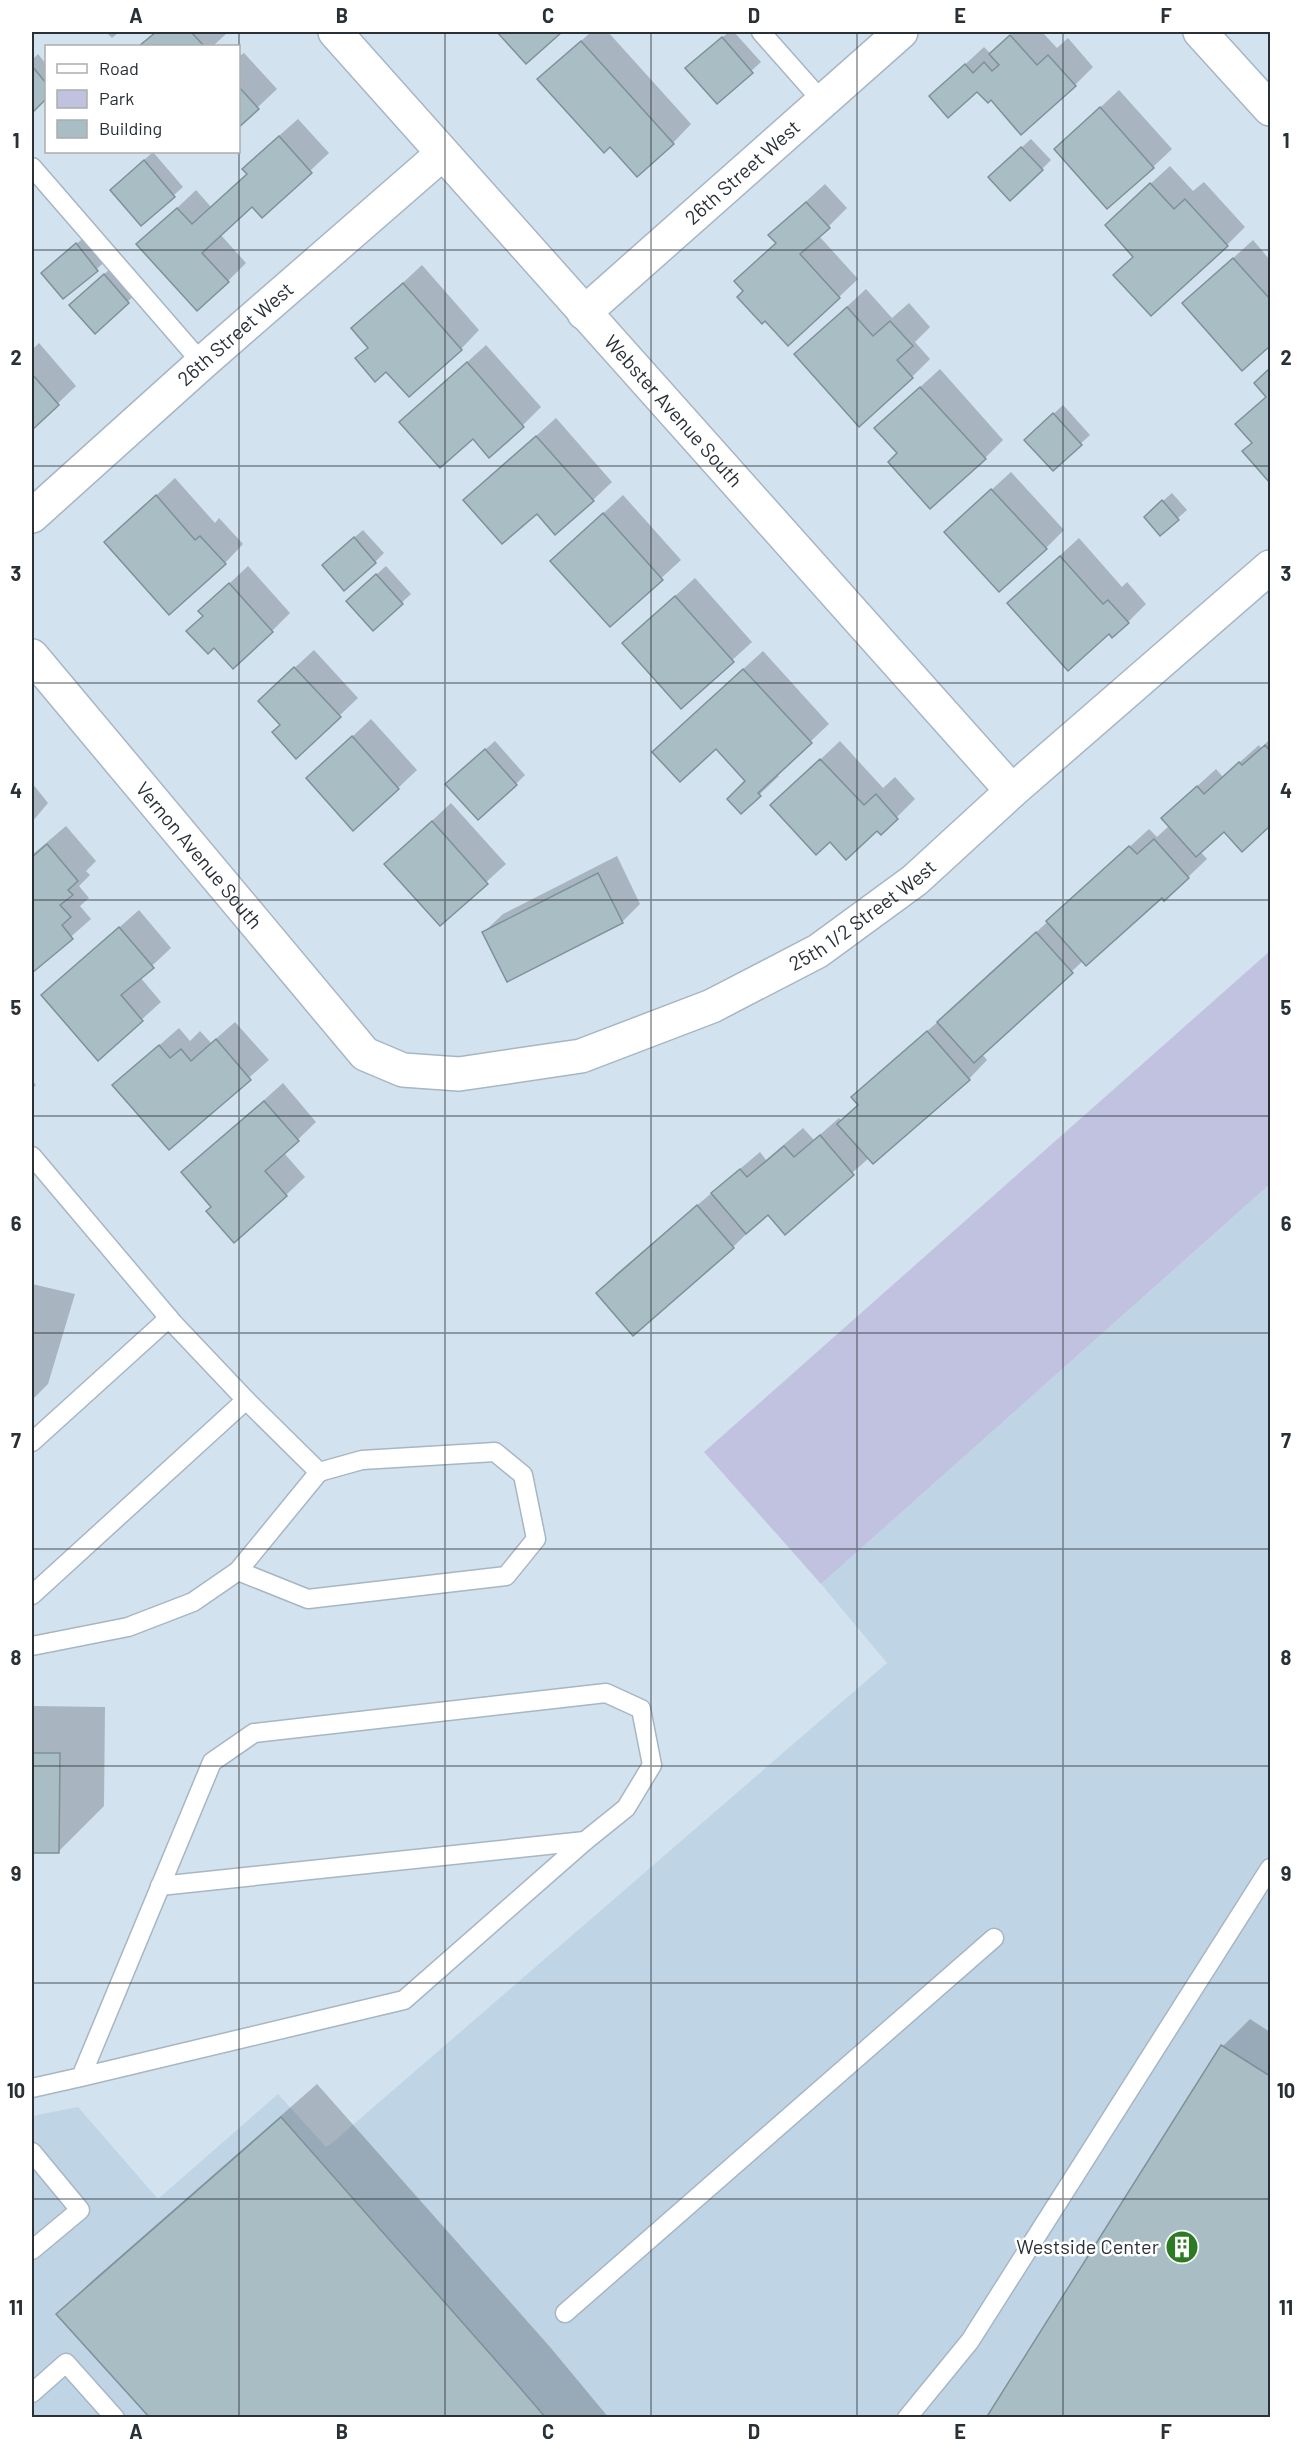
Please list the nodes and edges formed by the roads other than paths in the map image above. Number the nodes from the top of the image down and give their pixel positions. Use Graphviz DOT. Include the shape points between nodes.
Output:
graph roads {
  1 [pos="334,32"];
  2 [pos="761,32"];
  3 [pos="901,32"];
  4 [pos="1200,32"];
  5 [pos="822,101"];
  6 [pos="1270,109"];
  7 [pos="442,154"];
  8 [pos="32,167"];
  9 [pos="584,313"];
  10 [pos="202,363"];
  11 [pos="32,516"];
  12 [pos="1270,567"];
  13 [pos="32,656"];
  14 [pos="1012,791"];
  15 [pos="365,1054"];
  16 [pos="32,1156"];
  17 [pos="169,1318"];
  18 [pos="246,1400"];
  19 [pos="32,1442"];
  20 [pos="319,1472"];
  21 [pos="238,1571"];
  22 [pos="32,1595"];
  23 [pos="32,1646"];
  24 [pos="585,1840"];
  25 [pos="1268,1878"];
  26 [pos="160,1886"];
  27 [pos="994,1938"];
  28 [pos="81,2077"];
  29 [pos="32,2088"];
  30 [pos="32,2152"];
  31 [pos="32,2250"];
  32 [pos="565,2313"];
  33 [pos="32,2393"];
  34 [pos="115,2418"];
  35 [pos="907,2418"];
  1 -- 7 [label="street, Webster Avenue South"];
  2 -- 5 [label="lane"];
  3 -- 5 [label="street, 26th Street West"];
  4 -- 6 [label="street"];
  5 -- 9 [label="street, 26th Street West"];
  7 -- 9 [label="street, Webster Avenue South"];
  7 -- 10 [label="street, 26th Street West"];
  8 -- 10 [label="lane"];
  9 -- 14 [label="street, Webster Avenue South"];
  10 -- 11 [label="street, 26th Street West"];
  12 -- 14 [label="street, 25th 1/2 Street West"];
  13 -- 15 [label="street, Vernon Avenue South"];
  14 -- 15 [label="street, 25th 1/2 Street West" via="915,880 818,951 712,1006 581,1056 459,1074 403,1070"];
  16 -- 17 [label="lane"];
  17 -- 18 [label="lane"];
  17 -- 19 [label="lane"];
  18 -- 20 [label="lane"];
  18 -- 22 [label="lane"];
  20 -- 21 [label="lane"];
  20 -- 21 [label="lane" via="362,1460 495,1452 523,1475 536,1539 506,1576 308,1599"];
  21 -- 23 [label="lane" via="193,1602 128,1627"];
  24 -- 26 [label="lane"];
  24 -- 26 [label="lane" via="626,1808 652,1765 641,1709 606,1693 254,1733 212,1762"];
  24 -- 28 [label="lane" via="404,2000"];
  25 -- 35 [label="lane" via="970,2340"];
  26 -- 28 [label="lane"];
  27 -- 32 [label="lane"];
  28 -- 29 [label="lane"];
  30 -- 31 [label="lane" via="80,2210"];
  33 -- 34 [label="lane" via="66,2363"];
}
